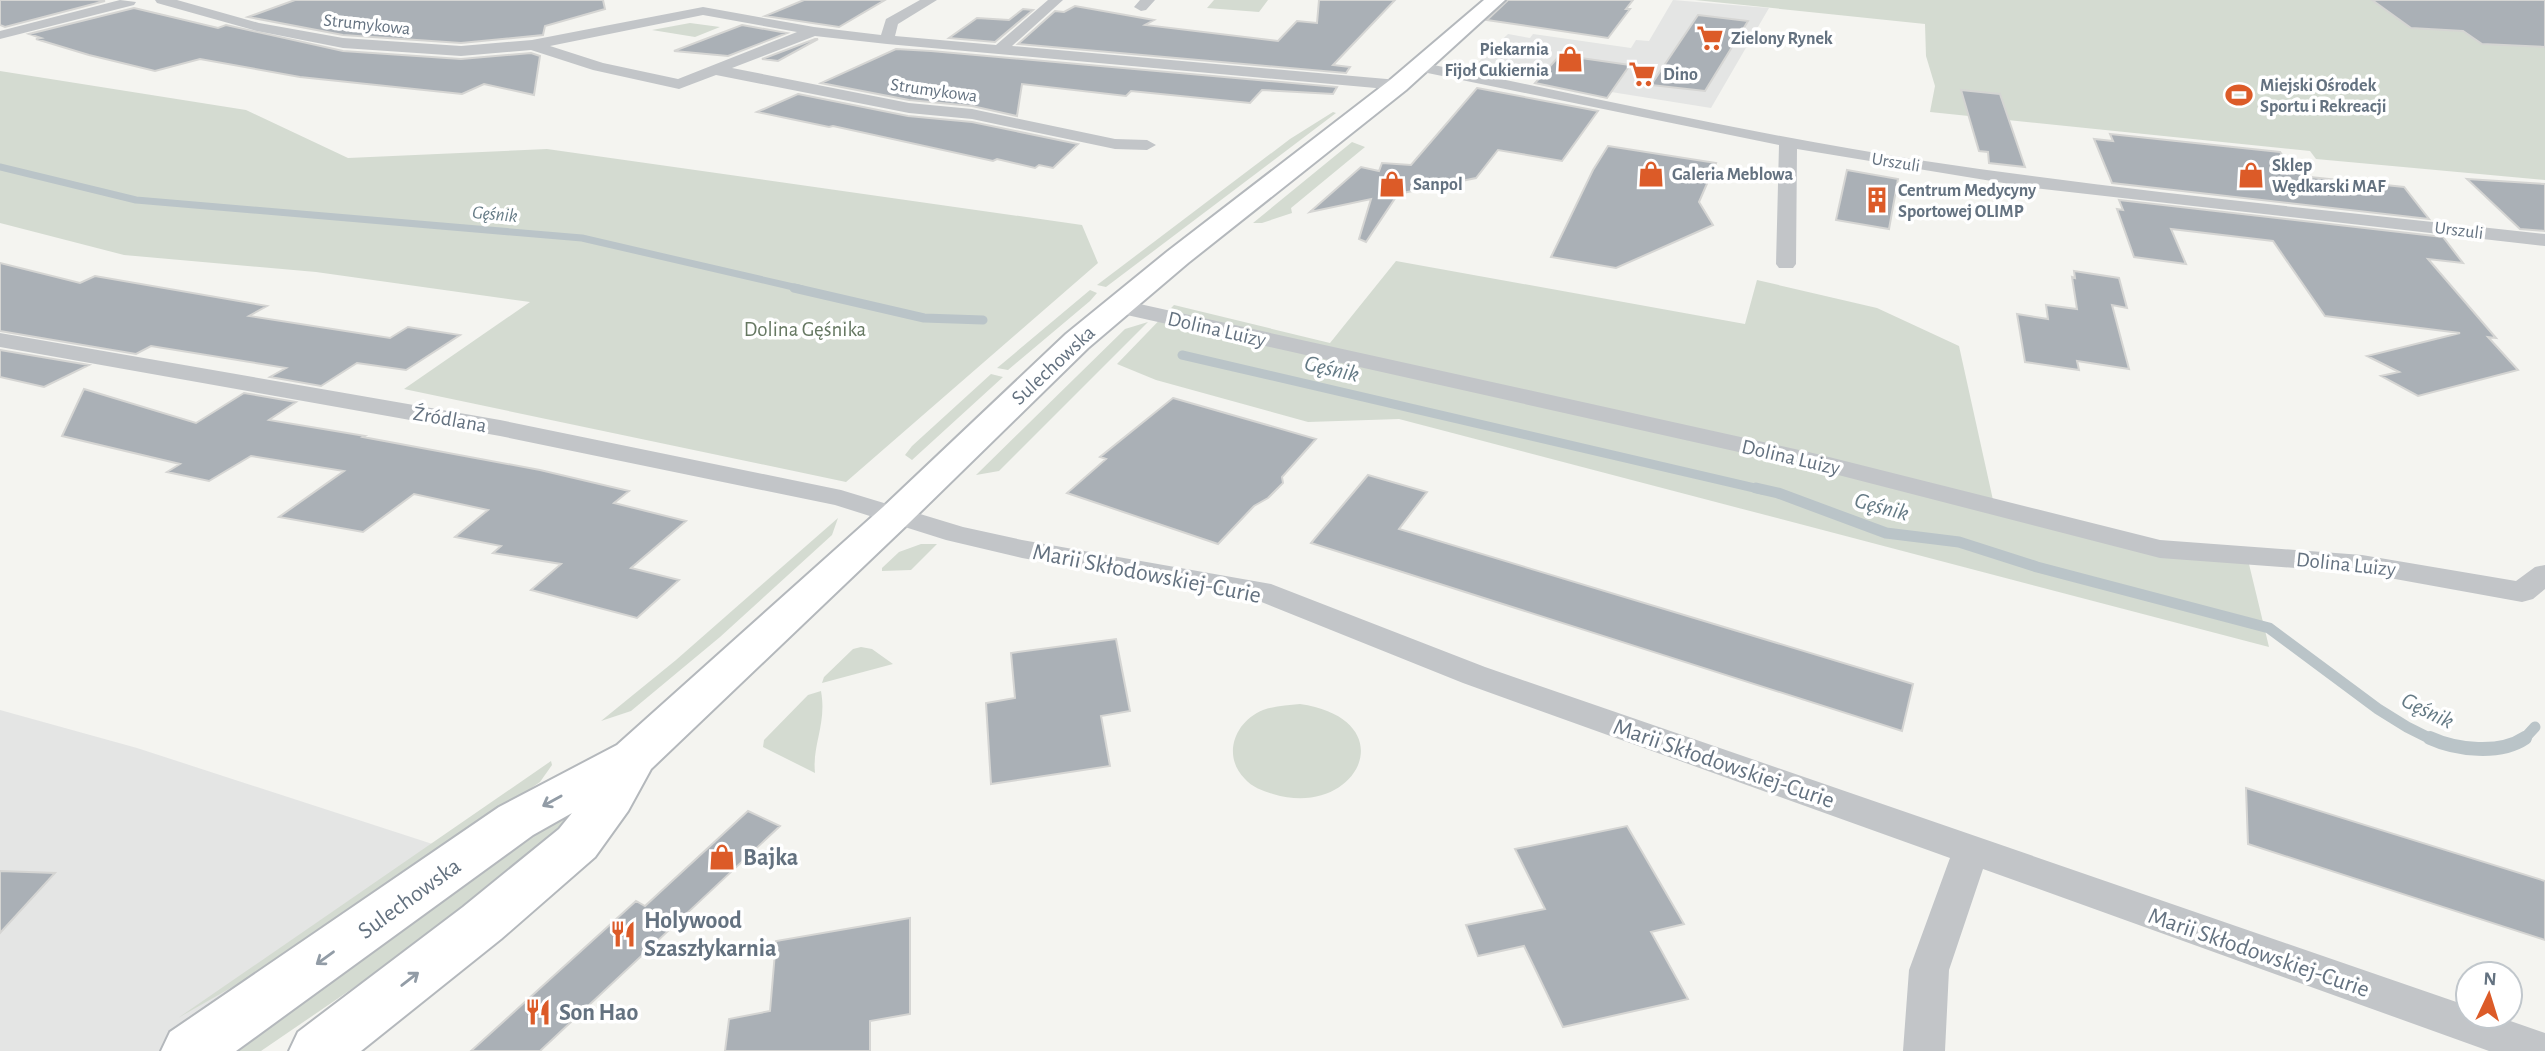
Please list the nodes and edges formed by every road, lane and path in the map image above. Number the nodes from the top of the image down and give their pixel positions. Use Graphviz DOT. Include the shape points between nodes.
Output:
graph roads {
  1 [pos="162,0"];
  2 [pos="720,0"];
  3 [pos="930,0"];
  4 [pos="1056,0"];
  5 [pos="1495,0"];
  6 [pos="129,2"];
  7 [pos="704,11"];
  8 [pos="814,31"];
  9 [pos="0,35"];
  10 [pos="887,40"];
  11 [pos="532,45"];
  12 [pos="999,50"];
  13 [pos="716,70"];
  14 [pos="1408,76"];
  15 [pos="1788,142"];
  16 [pos="1147,145"];
  17 [pos="2545,240"];
  18 [pos="1786,264"];
  19 [pos="1117,306"];
  20 [pos="0,340"];
  21 [pos="897,514"];
  22 [pos="2545,574"];
  23 [pos="634,757"];
  24 [pos="1971,850"];
  25 [pos="190,1051"];
  26 [pos="318,1051"];
  27 [pos="1924,1051"];
  28 [pos="2542,1051"];
  1 -- 11 [label="street, Strumykowa" via="257,27 343,43 461,51"];
  2 -- 7 [label="street, Strumykowa"];
  3 -- 10 [label="street" via="891,22"];
  4 -- 12 [label="street"];
  5 -- 14 [label="street, Sulechowska"];
  6 -- 9 [label="street"];
  7 -- 8 [label="street, Strumykowa"];
  7 -- 11 [label="street, Strumykowa"];
  8 -- 10 [label="street, Strumykowa"];
  8 -- 13 [label="street, Strumykowa"];
  10 -- 12 [label="street, Strumykowa"];
  11 -- 13 [label="street, Strumykowa" via="679,84"];
  12 -- 14 [label="street, Strumykowa"];
  13 -- 16 [label="street, Strumykowa" via="1115,144"];
  14 -- 15 [label="street, Urszuli" via="1498,82"];
  14 -- 19 [label="street, Sulechowska"];
  15 -- 17 [label="street, Urszuli" via="2034,182"];
  15 -- 18 [label="street"];
  19 -- 21 [label="street, Sulechowska"];
  19 -- 22 [label="street, Dolina Luizy" via="1817,462 2160,549 2362,564 2522,592"];
  20 -- 21 [label="street, Źródlana" via="487,426 841,498"];
  21 -- 23 [label="street, Sulechowska"];
  21 -- 24 [label="street, Marii Skłodowskiej-Curie" via="1022,549 1260,591 1474,676"];
  23 -- 25 [label="street, Sulechowska, one-way" via="516,821"];
  26 -- 23 [label="street, Sulechowska, one-way" via="577,843"];
  24 -- 27 [label="street" via="1929,970"];
  24 -- 28 [label="street, Marii Skłodowskiej-Curie"];
}
